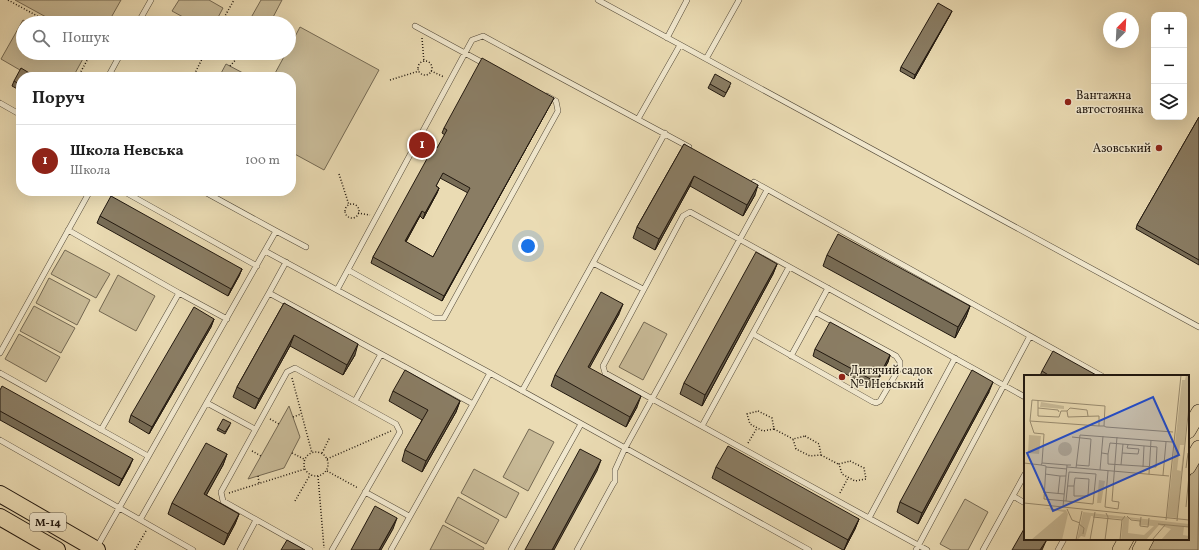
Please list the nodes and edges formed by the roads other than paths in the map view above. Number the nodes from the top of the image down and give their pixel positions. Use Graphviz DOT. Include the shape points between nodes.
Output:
graph roads {
  1 [pos="151,0"];
  2 [pos="598,0"];
  3 [pos="687,0"];
  4 [pos="739,0"];
  5 [pos="142,16"];
  6 [pos="415,26"];
  7 [pos="667,38"];
  8 [pos="680,45"];
  9 [pos="465,53"];
  10 [pos="706,59"];
  11 [pos="117,60"];
  12 [pos="493,68"];
  13 [pos="111,72"];
  14 [pos="542,94"];
  15 [pos="0,103"];
  16 [pos="16,112"];
  17 [pos="638,119"];
  18 [pos="665,133"];
  19 [pos="696,151"];
  20 [pos="747,179"];
  21 [pos="767,190"];
  22 [pos="87,196"];
  23 [pos="132,196"];
  24 [pos="212,196"];
  25 [pos="68,230"];
  26 [pos="276,231"];
  27 [pos="739,240"];
  28 [pos="306,247"];
  29 [pos="266,250"];
  30 [pos="286,262"];
  31 [pos="593,262"];
  32 [pos="257,266"];
  33 [pos="789,267"];
  34 [pos="348,270"];
  35 [pos="828,288"];
  36 [pos="643,289"];
  37 [pos="337,290"];
  38 [pos="179,293"];
  39 [pos="269,293"];
  40 [pos="815,312"];
  41 [pos="227,319"];
  42 [pos="1199,327"];
  43 [pos="753,334"];
  44 [pos="1030,336"];
  45 [pos="0,353"];
  46 [pos="381,354"];
  47 [pos="791,356"];
  48 [pos="955,358"];
  49 [pos="0,373"];
  50 [pos="490,374"];
  51 [pos="1100,375"];
  52 [pos="1004,385"];
  53 [pos="522,391"];
  54 [pos="1024,396"];
  55 [pos="652,399"];
  56 [pos="354,401"];
  57 [pos="207,403"];
  58 [pos="473,404"];
  59 [pos="1199,412"];
  60 [pos="581,424"];
  61 [pos="702,426"];
  62 [pos="1189,427"];
  63 [pos="255,429"];
  64 [pos="102,430"];
  65 [pos="0,440"];
  66 [pos="625,448"];
  67 [pos="1199,448"];
  68 [pos="148,456"];
  69 [pos="1189,465"];
  70 [pos="1024,476"];
  71 [pos="365,492"];
  72 [pos="0,494"];
  73 [pos="1013,496"];
  74 [pos="1024,502"];
  75 [pos="119,508"];
  76 [pos="33,513"];
  77 [pos="409,516"];
  78 [pos="0,517"];
  79 [pos="869,518"];
  80 [pos="140,520"];
  81 [pos="256,520"];
  82 [pos="23,530"];
  83 [pos="1063,540"];
  84 [pos="1125,540"];
  85 [pos="1145,540"];
  86 [pos="917,548"];
  87 [pos="57,550"];
  88 [pos="96,550"];
  89 [pos="193,550"];
  90 [pos="240,550"];
  91 [pos="310,550"];
  92 [pos="332,550"];
  93 [pos="391,550"];
  94 [pos="511,550"];
  95 [pos="577,550"];
  96 [pos="809,550"];
  97 [pos="927,550"];
  98 [pos="983,550"];
  99 [pos="1058,550"];
  100 [pos="1120,550"];
  101 [pos="1140,550"];
  1 -- 5 [label="lane"];
  2 -- 7 [label="lane"];
  3 -- 7 [label="lane"];
  4 -- 10 [label="lane"];
  6 -- 9 [label="lane"];
  7 -- 8 [label="lane"];
  8 -- 10 [label="lane"];
  8 -- 17 [label="lane"];
  9 -- 12 [label="lane"];
  9 -- 17 [label="lane" via="472,40 482,36"];
  9 -- 34 [label="lane"];
  10 -- 42 [label="lane"];
  11 -- 13 [label="lane"];
  14 -- 34 [label="lane" via="556,101 558,111 444,318 434,318"];
  15 -- 16 [label="lane"];
  17 -- 18 [label="lane"];
  18 -- 19 [label="lane"];
  18 -- 31 [label="lane"];
  20 -- 21 [label="lane"];
  21 -- 27 [label="lane"];
  21 -- 44 [label="lane"];
  22 -- 25 [label="lane"];
  23 -- 32 [label="lane"];
  24 -- 26 [label="lane"];
  25 -- 38 [label="lane"];
  25 -- 45 [label="lane"];
  26 -- 28 [label="lane"];
  26 -- 29 [label="lane"];
  27 -- 33 [label="lane"];
  27 -- 36 [label="lane" via="690,212 683,216"];
  27 -- 55 [label="lane"];
  29 -- 30 [label="lane"];
  29 -- 32 [label="lane"];
  30 -- 37 [label="lane"];
  30 -- 39 [label="lane"];
  31 -- 36 [label="lane"];
  31 -- 53 [label="lane"];
  32 -- 41 [label="lane"];
  33 -- 35 [label="lane"];
  33 -- 43 [label="lane"];
  34 -- 37 [label="lane"];
  35 -- 40 [label="lane"];
  35 -- 48 [label="lane"];
  36 -- 55 [label="lane" via="603,366 605,373"];
  37 -- 50 [label="lane"];
  38 -- 41 [label="lane"];
  38 -- 64 [label="lane"];
  39 -- 46 [label="lane"];
  39 -- 57 [label="lane"];
  40 -- 47 [label="lane"];
  40 -- 47 [label="lane" via="896,356 900,367 882,398 876,403"];
  41 -- 68 [label="lane"];
  43 -- 47 [label="lane"];
  43 -- 61 [label="lane"];
  44 -- 51 [label="lane"];
  44 -- 52 [label="lane"];
  46 -- 56 [label="lane"];
  46 -- 58 [label="lane"];
  48 -- 52 [label="lane"];
  48 -- 79 [label="lane"];
  49 -- 64 [label="lane"];
  50 -- 53 [label="lane"];
  50 -- 58 [label="lane"];
  52 -- 54 [label="lane"];
  52 -- 86 [label="lane"];
  53 -- 60 [label="lane"];
  55 -- 61 [label="lane"];
  55 -- 66 [label="lane"];
  56 -- 63 [label="lane" via="295,368 286,372"];
  56 -- 71 [label="lane" via="396,424 400,432"];
  57 -- 63 [label="lane"];
  57 -- 80 [label="lane"];
  58 -- 77 [label="lane"];
  59 -- 62 [label="main road"];
  60 -- 66 [label="lane"];
  60 -- 94 [label="lane"];
  61 -- 79 [label="lane"];
  63 -- 81 [label="lane" via="221,495 223,501"];
  64 -- 68 [label="lane"];
  65 -- 75 [label="lane"];
  66 -- 95 [label="lane" via="616,470 615,481"];
  66 -- 96 [label="lane"];
  67 -- 69 [label="main road"];
  68 -- 75 [label="lane"];
  70 -- 73 [label="lane"];
  71 -- 77 [label="lane"];
  71 -- 92 [label="lane"];
  72 -- 76 [label="highway, М-14"];
  73 -- 74 [label="lane"];
  73 -- 98 [label="lane"];
  75 -- 80 [label="lane"];
  75 -- 88 [label="lane"];
  76 -- 82 [label="highway"];
  76 -- 88 [label="highway, М-14"];
  77 -- 93 [label="lane"];
  78 -- 82 [label="highway, М-14"];
  79 -- 86 [label="lane"];
  80 -- 89 [label="lane"];
  81 -- 90 [label="lane"];
  81 -- 91 [label="lane"];
  82 -- 87 [label="highway, М-14"];
  83 -- 99 [label="lane"];
  84 -- 100 [label="main road"];
  85 -- 101 [label="main road"];
  86 -- 97 [label="lane"];
}
